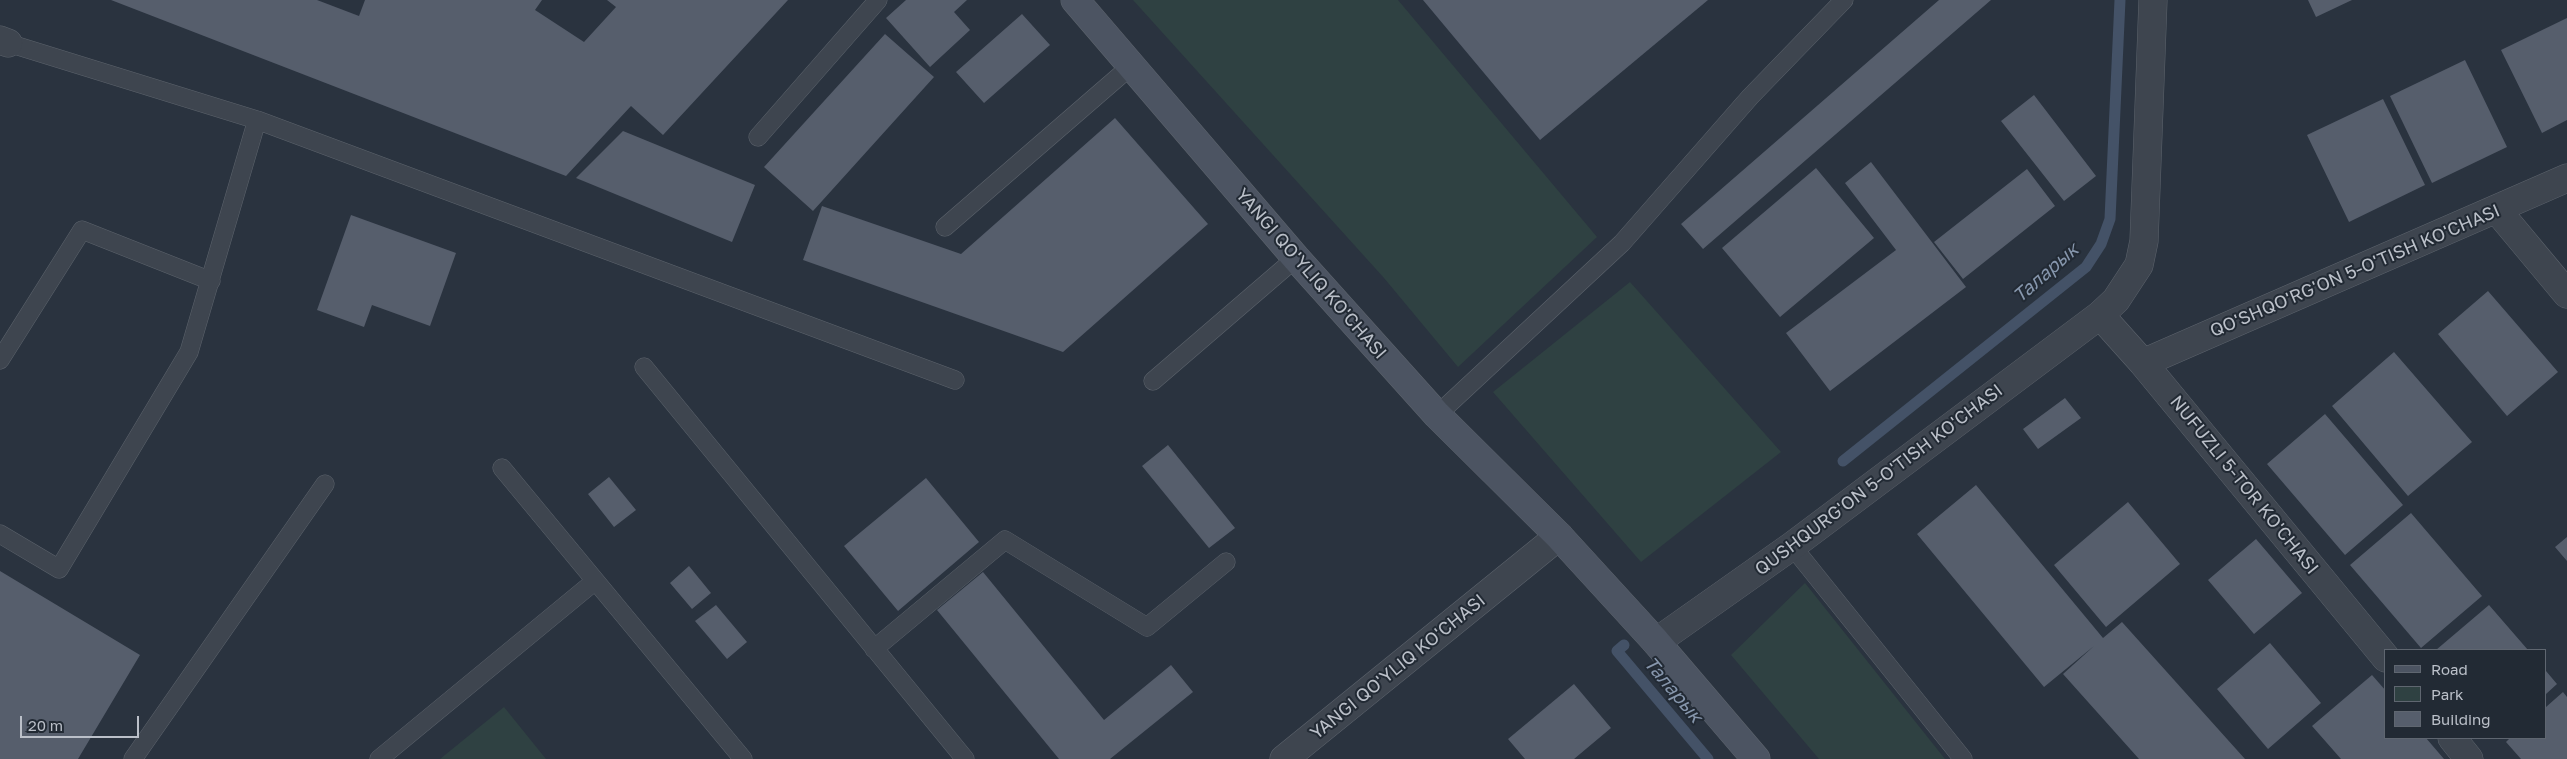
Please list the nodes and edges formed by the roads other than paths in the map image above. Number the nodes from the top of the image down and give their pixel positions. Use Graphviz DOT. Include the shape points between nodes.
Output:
graph roads {
  1 [pos="878,0"];
  2 [pos="1075,0"];
  3 [pos="1844,0"];
  4 [pos="2153,0"];
  5 [pos="4,41"];
  6 [pos="1131,66"];
  7 [pos="258,120"];
  8 [pos="758,137"];
  9 [pos="2567,178"];
  10 [pos="2497,210"];
  11 [pos="945,227"];
  12 [pos="1296,258"];
  13 [pos="211,281"];
  14 [pos="2567,294"];
  15 [pos="2100,315"];
  16 [pos="0,360"];
  17 [pos="2143,363"];
  18 [pos="644,367"];
  19 [pos="954,380"];
  20 [pos="1153,381"];
  21 [pos="1437,415"];
  22 [pos="502,468"];
  23 [pos="325,484"];
  24 [pos="0,534"];
  25 [pos="1559,536"];
  26 [pos="1792,546"];
  27 [pos="1226,562"];
  28 [pos="595,581"];
  29 [pos="1656,642"];
  30 [pos="874,649"];
  31 [pos="2384,656"];
  32 [pos="2453,739"];
  33 [pos="132,759"];
  34 [pos="379,759"];
  35 [pos="743,759"];
  36 [pos="965,759"];
  37 [pos="1284,759"];
  38 [pos="1756,759"];
  39 [pos="1963,759"];
  40 [pos="2469,759"];
  1 -- 8 [label="lane"];
  2 -- 6 [label="street, YANGI QO'YLIQ KO'CHASI"];
  3 -- 21 [label="lane" via="1750,97 1622,243"];
  4 -- 15 [label="street" via="2144,241 2139,265 2129,283"];
  5 -- 7 [label="lane"];
  6 -- 11 [label="lane"];
  6 -- 12 [label="street, YANGI QO'YLIQ KO'CHASI"];
  7 -- 13 [label="lane"];
  7 -- 19 [label="lane"];
  9 -- 10 [label="street, QO'SHQO'RG'ON 5-O'TISH KO'CHASI"];
  10 -- 14 [label="street"];
  10 -- 17 [label="street, QO'SHQO'RG'ON 5-O'TISH KO'CHASI"];
  12 -- 20 [label="lane"];
  12 -- 21 [label="street, YANGI QO'YLIQ KO'CHASI"];
  13 -- 16 [label="lane" via="82,230"];
  13 -- 24 [label="lane" via="189,352 59,570"];
  15 -- 17 [label="street, NUFUZLI 5-TOR KO'CHASI"];
  15 -- 26 [label="street, QUSHQURG'ON 5-O'TISH KO'CHASI"];
  17 -- 31 [label="street, NUFUZLI 5-TOR KO'CHASI"];
  18 -- 30 [label="lane"];
  21 -- 25 [label="street, YANGI QO'YLIQ KO'CHASI"];
  22 -- 28 [label="lane"];
  23 -- 33 [label="lane"];
  25 -- 29 [label="street, YANGI QO'YLIQ KO'CHASI"];
  25 -- 37 [label="street, YANGI QO'YLIQ KO'CHASI"];
  26 -- 29 [label="street, QUSHQURG'ON 5-O'TISH KO'CHASI"];
  26 -- 39 [label="lane"];
  27 -- 30 [label="lane" via="1147,626 1005,540"];
  28 -- 34 [label="lane"];
  28 -- 35 [label="lane"];
  29 -- 38 [label="street, YANGI QO'YLIQ KO'CHASI"];
  30 -- 36 [label="lane"];
  32 -- 40 [label="street"];
}
